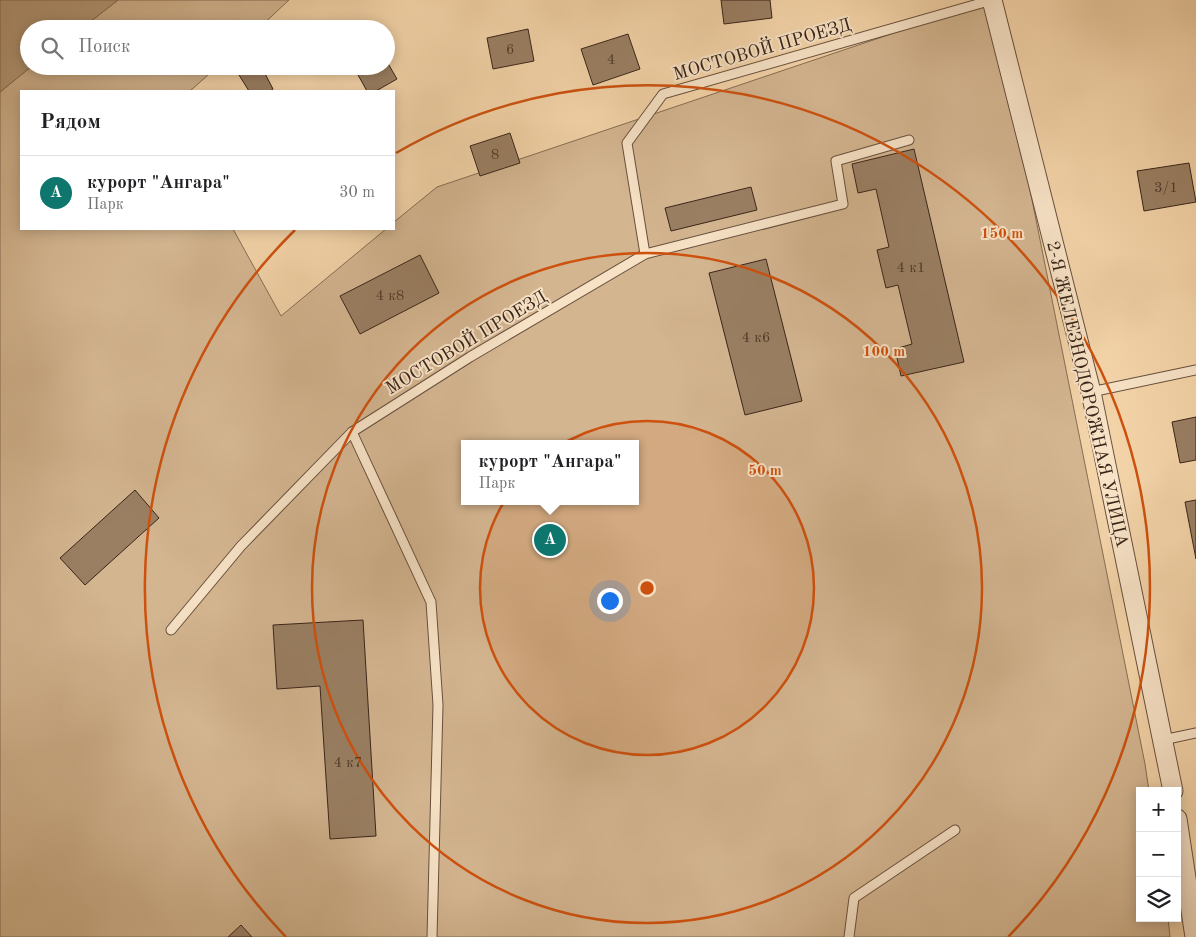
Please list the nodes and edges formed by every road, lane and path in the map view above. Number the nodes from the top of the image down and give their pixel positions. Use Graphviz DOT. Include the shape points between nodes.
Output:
graph roads {
  1 [pos="992,0"];
  2 [pos="909,140"];
  3 [pos="645,254"];
  4 [pos="1196,370"];
  5 [pos="1091,392"];
  6 [pos="352,432"];
  7 [pos="171,630"];
  8 [pos="1196,733"];
  9 [pos="1163,740"];
  10 [pos="1172,787"];
  11 [pos="954,830"];
  12 [pos="1179,832"];
  13 [pos="432,937"];
  14 [pos="849,937"];
  15 [pos="1196,937"];
  1 -- 3 [label="lane, МОСТОВОЙ ПРОЕЗД" via="664,94 627,143"];
  1 -- 5 [label="street, 2-Я ЖЕЛЕЗНОДОРОЖНАЯ УЛИЦА"];
  2 -- 3 [label="lane" via="836,161 843,204"];
  3 -- 6 [label="lane, МОСТОВОЙ ПРОЕЗД" via="470,357"];
  4 -- 5 [label="lane"];
  5 -- 9 [label="street, 2-Я ЖЕЛЕЗНОДОРОЖНАЯ УЛИЦА"];
  6 -- 7 [label="lane, МОСТОВОЙ ПРОЕЗД" via="241,546"];
  6 -- 13 [label="lane" via="430,602 438,705"];
  8 -- 9 [label="lane"];
  9 -- 10 [label="street, 2-Я ЖЕЛЕЗНОДОРОЖНАЯ УЛИЦА"];
  11 -- 14 [label="lane" via="854,898"];
  12 -- 15 [label="street"];
}
